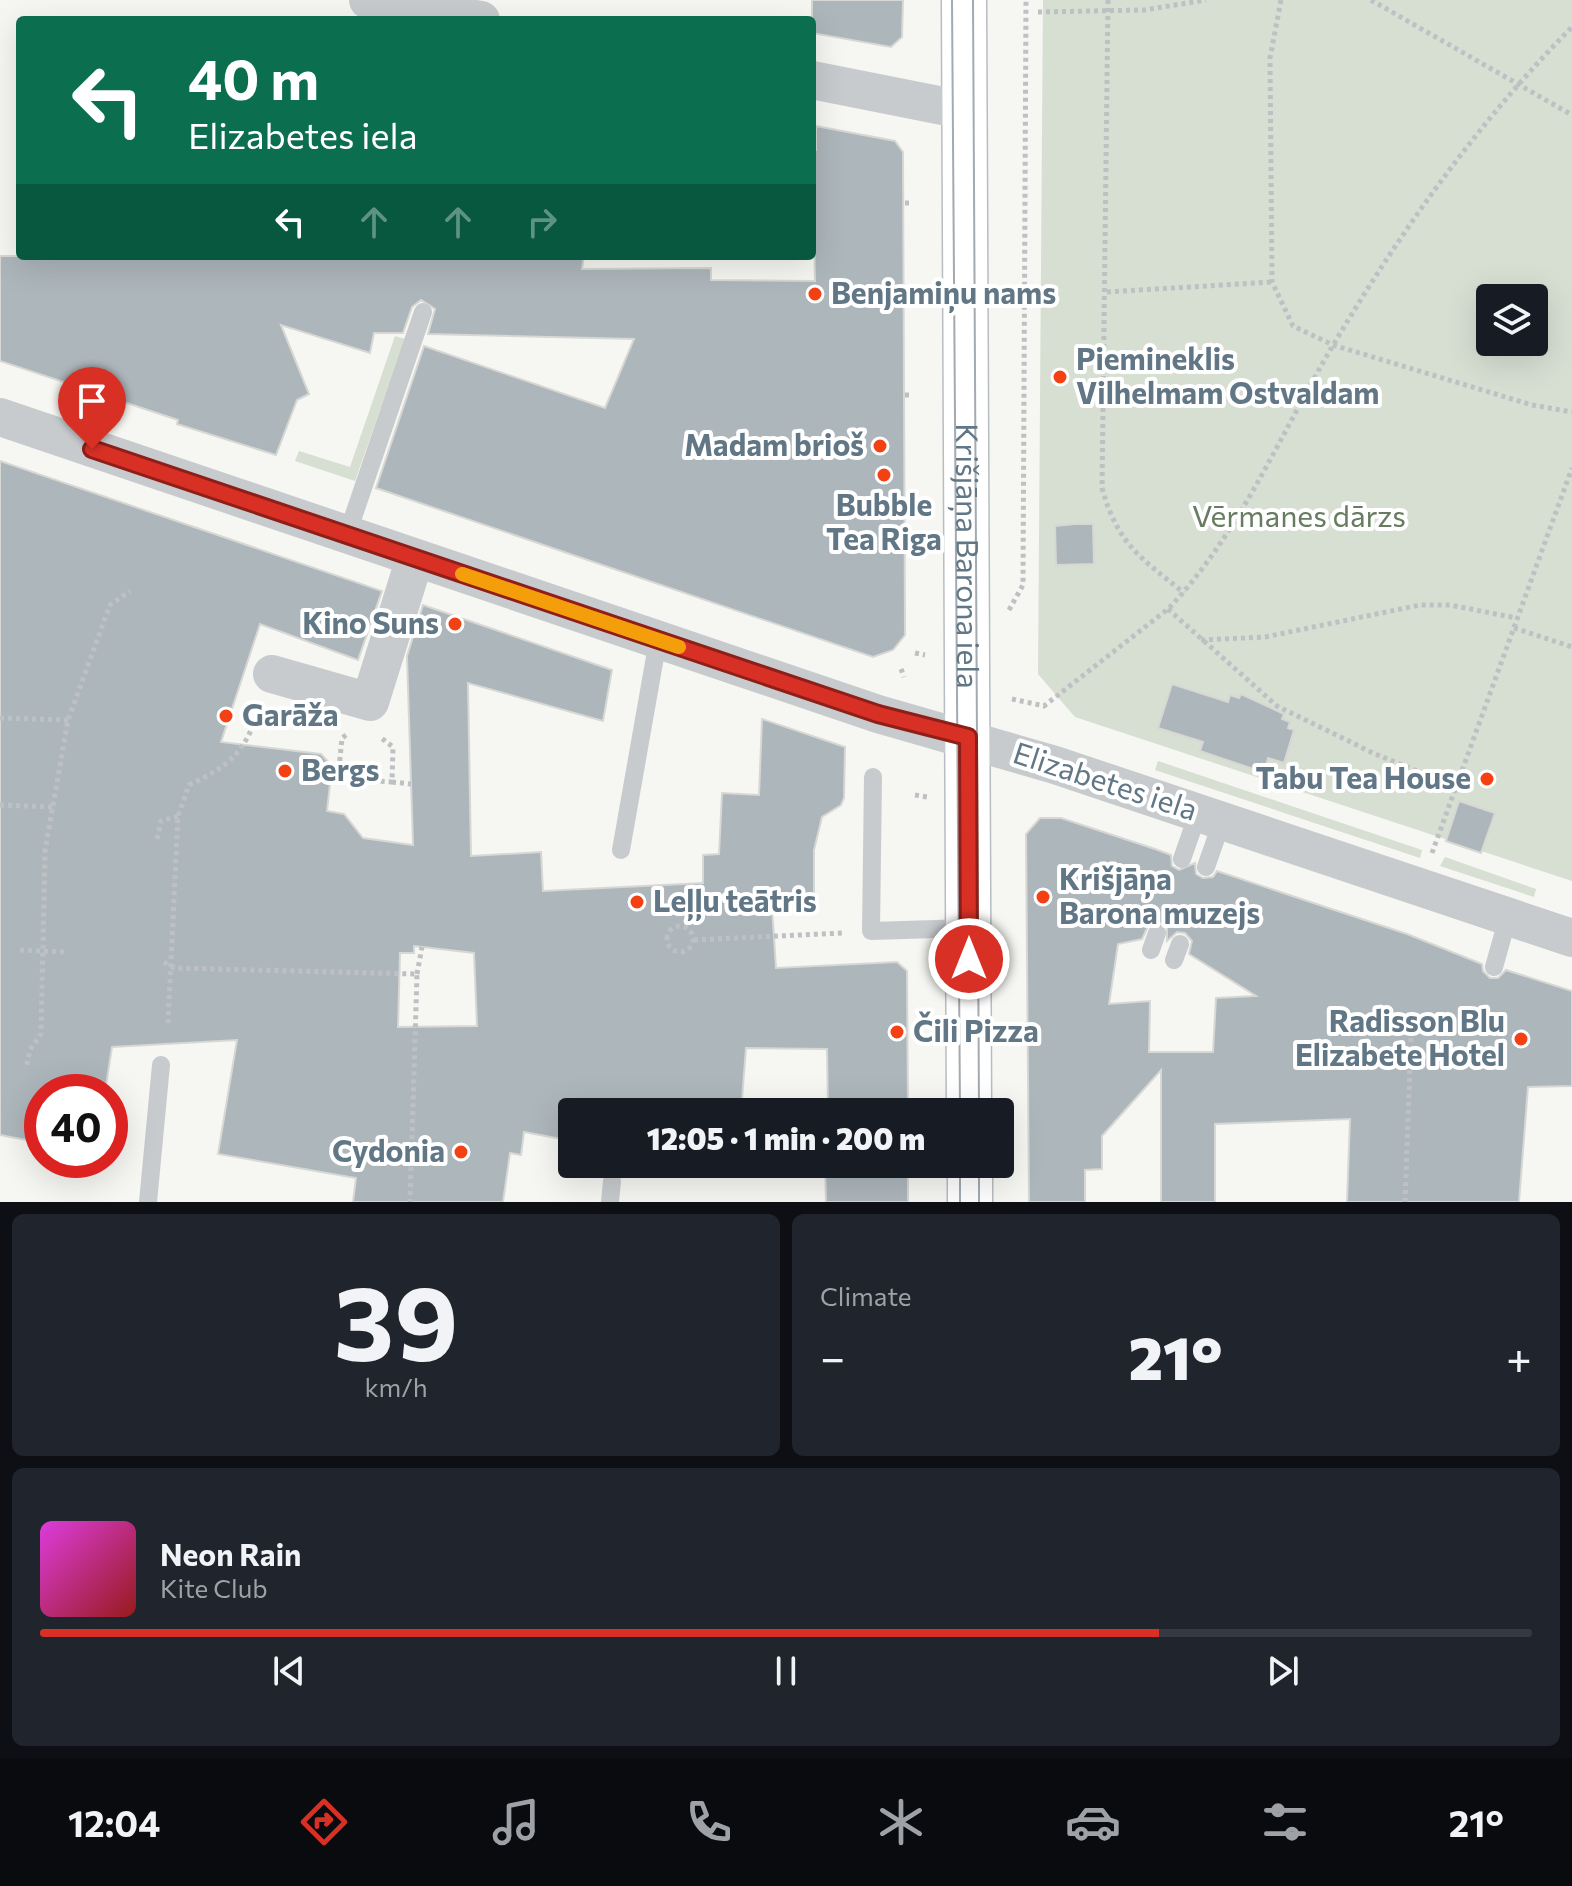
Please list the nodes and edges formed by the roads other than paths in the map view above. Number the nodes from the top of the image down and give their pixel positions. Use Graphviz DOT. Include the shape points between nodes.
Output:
graph roads {
  1 [pos="368,0"];
  2 [pos="964,0"];
  3 [pos="456,16"];
  4 [pos="816,81"];
  5 [pos="963,110"];
  6 [pos="423,312"];
  7 [pos="0,417"];
  8 [pos="347,535"];
  9 [pos="415,558"];
  10 [pos="658,640"];
  11 [pos="272,674"];
  12 [pos="968,737"];
  13 [pos="873,777"];
  14 [pos="1210,817"];
  15 [pos="621,850"];
  16 [pos="1182,859"];
  17 [pos="1206,867"];
  18 [pos="1508,917"];
  19 [pos="969,928"];
  20 [pos="1572,938"];
  21 [pos="1494,967"];
  22 [pos="161,1065"];
  23 [pos="969,1098"];
  24 [pos="970,1178"];
  25 [pos="612,1181"];
  26 [pos="148,1202"];
  27 [pos="610,1202"];
  28 [pos="970,1202"];
  1 -- 3 [label="street"];
  2 -- 5 [label="street, Krišjāņa Barona iela"];
  4 -- 5 [label="street"];
  5 -- 12 [label="street, Krišjāņa Barona iela"];
  6 -- 8 [label="lane"];
  7 -- 8 [label="street, Elizabetes iela"];
  8 -- 9 [label="street, Elizabetes iela"];
  9 -- 10 [label="street, Elizabetes iela"];
  9 -- 11 [label="street" via="367,713"];
  10 -- 12 [label="street, Elizabetes iela" via="878,714"];
  10 -- 15 [label="lane"];
  12 -- 14 [label="street, Elizabetes iela"];
  12 -- 19 [label="street, Krišjāņa Barona iela"];
  13 -- 19 [label="lane" via="871,931"];
  14 -- 16 [label="lane"];
  14 -- 17 [label="lane"];
  14 -- 18 [label="street, Elizabetes iela"];
  18 -- 20 [label="street, Elizabetes iela"];
  18 -- 21 [label="lane"];
  19 -- 23 [label="street, Krišjāņa Barona iela"];
  22 -- 26 [label="lane"];
  24 -- 28 [label="street"];
  25 -- 27 [label="lane"];
}
